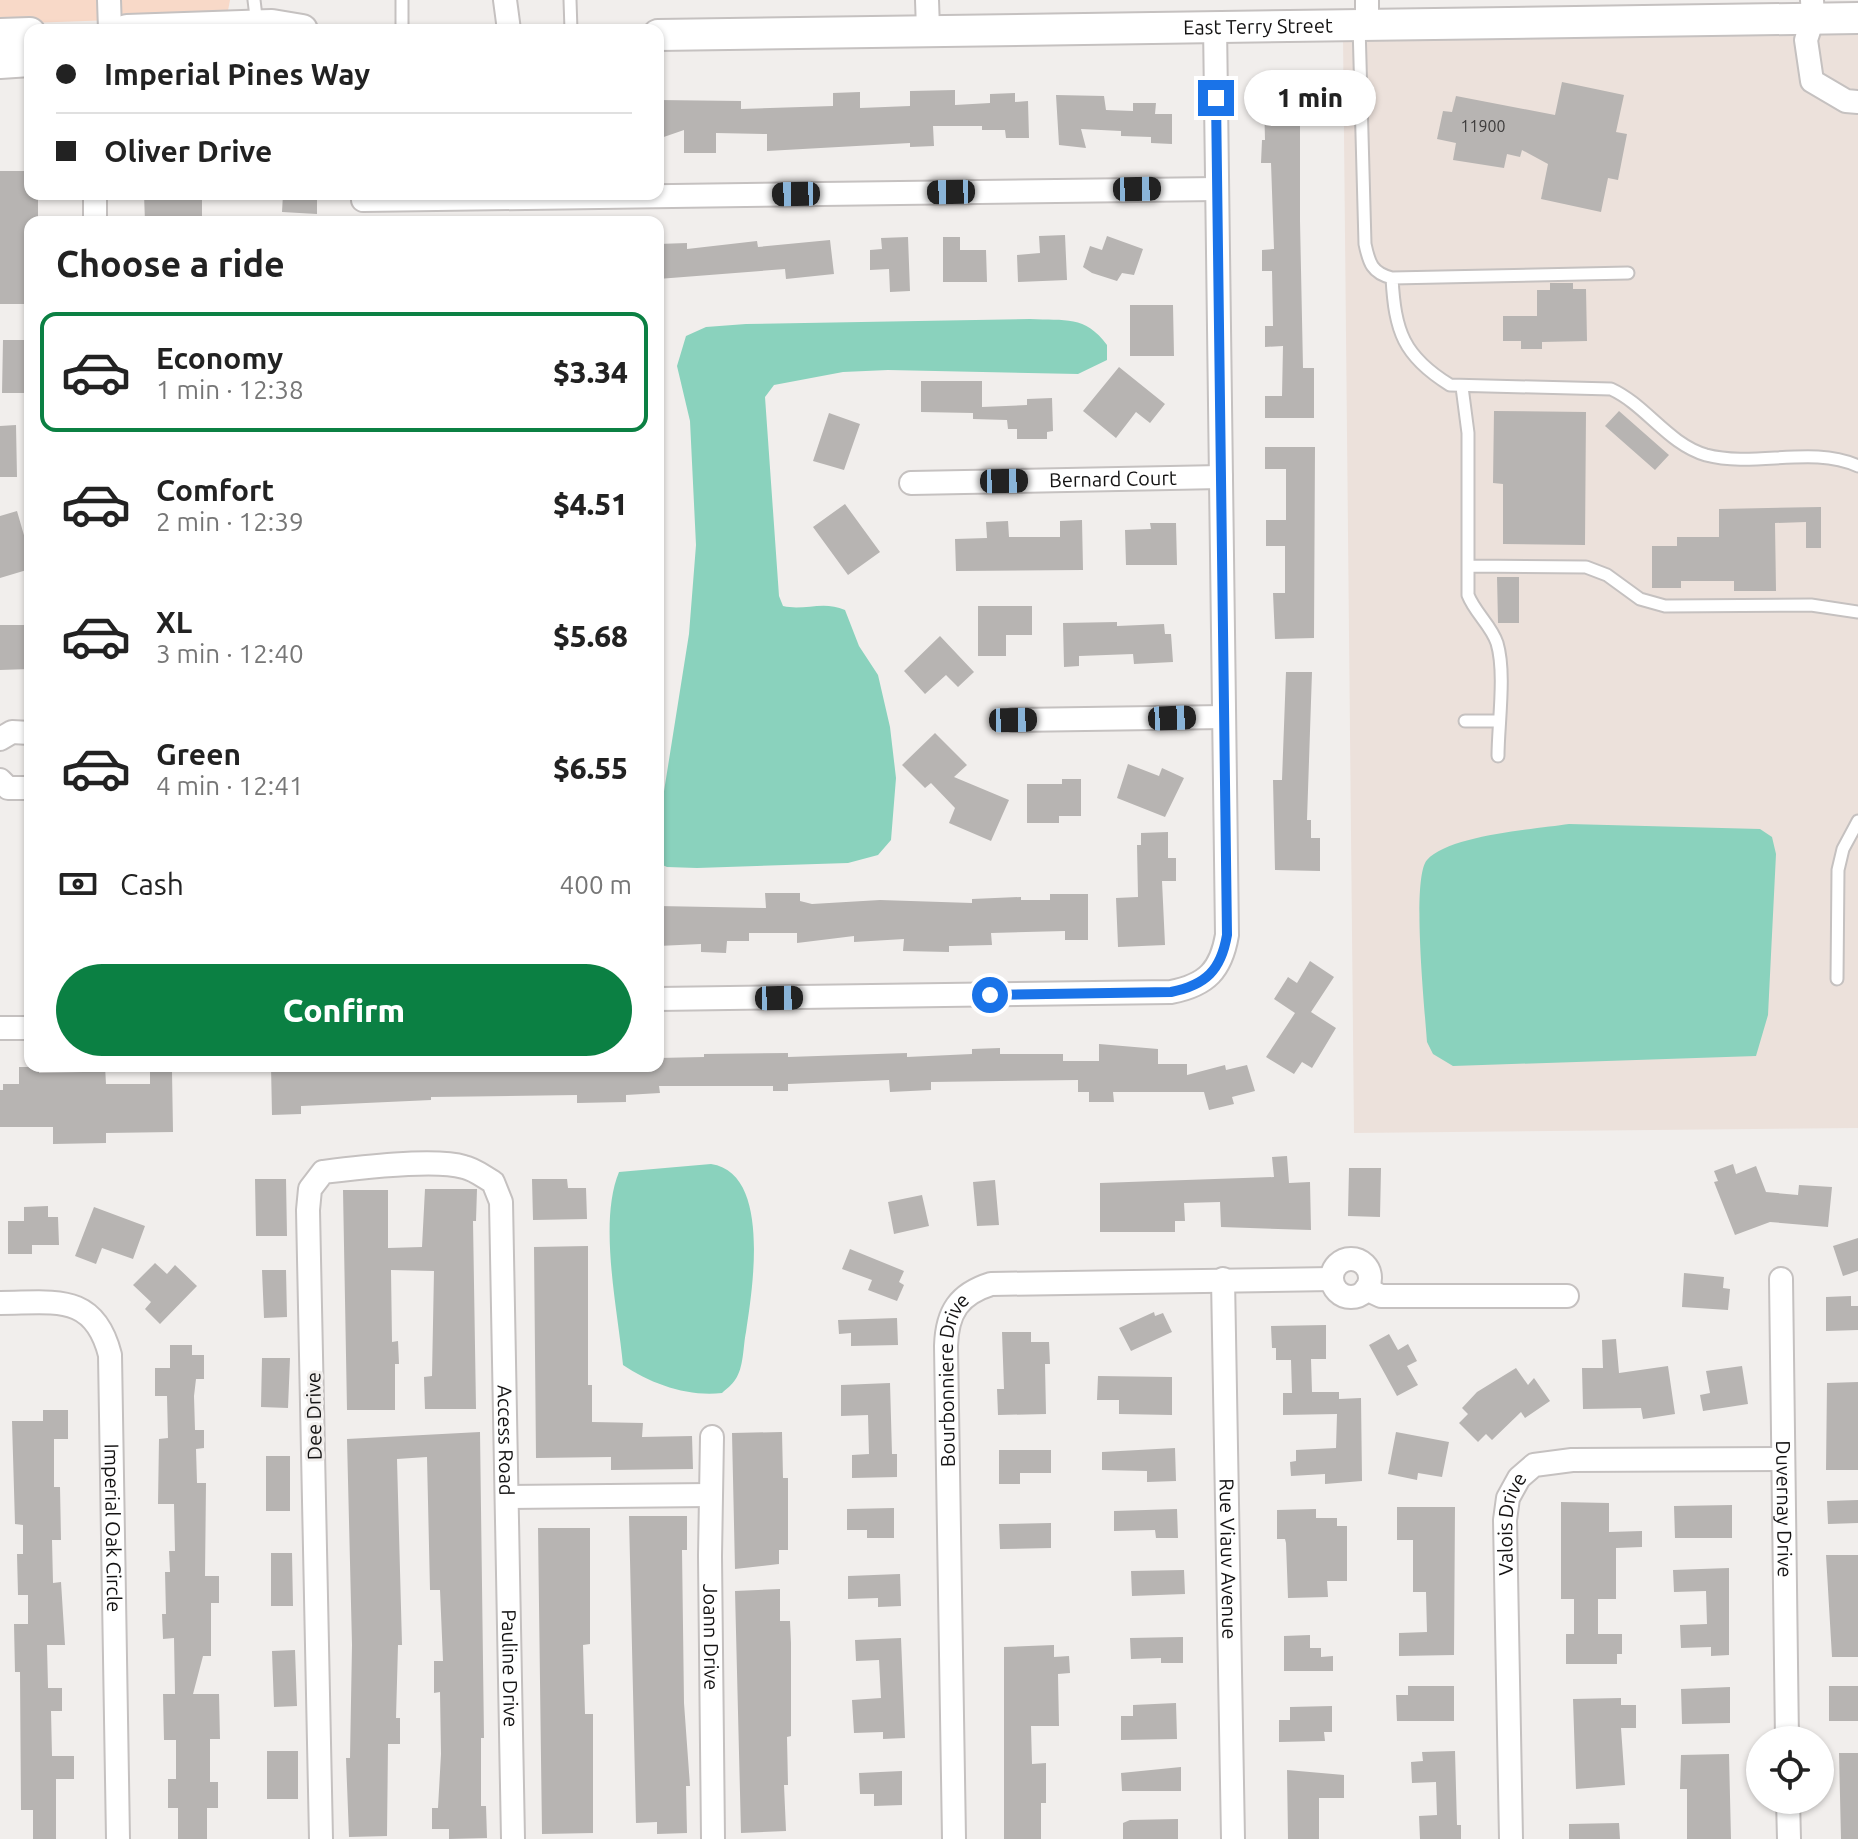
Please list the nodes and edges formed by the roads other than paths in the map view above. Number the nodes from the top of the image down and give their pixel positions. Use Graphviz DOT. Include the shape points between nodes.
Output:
graph roads {
  1 [pos="109,0"];
  2 [pos="402,0"];
  3 [pos="505,0"];
  4 [pos="570,0"];
  5 [pos="1812,9"];
  6 [pos="256,13"];
  7 [pos="928,15"];
  8 [pos="1364,16"];
  9 [pos="1858,18"];
  10 [pos="110,24"];
  11 [pos="173,24"];
  12 [pos="286,24"];
  13 [pos="402,24"];
  14 [pos="508,24"];
  15 [pos="571,24"];
  16 [pos="1215,24"];
  17 [pos="24,33"];
  18 [pos="0,34"];
  19 [pos="664,35"];
  20 [pos="24,61"];
  21 [pos="0,63"];
  22 [pos="1858,102"];
  23 [pos="1217,189"];
  24 [pos="664,199"];
  25 [pos="630,200"];
  26 [pos="363,205"];
  27 [pos="1628,273"];
  28 [pos="1392,278"];
  29 [pos="1462,387"];
  30 [pos="1858,466"];
  31 [pos="1221,477"];
  32 [pos="911,483"];
  33 [pos="1468,566"];
  34 [pos="1858,612"];
  35 [pos="1224,717"];
  36 [pos="1013,720"];
  37 [pos="1465,721"];
  38 [pos="1498,721"];
  39 [pos="24,733"];
  40 [pos="0,739"];
  41 [pos="1498,756"];
  42 [pos="0,780"];
  43 [pos="24,788"];
  44 [pos="1858,821"];
  45 [pos="1837,979"];
  46 [pos="664,999"];
  47 [pos="0,1028"];
  48 [pos="24,1028"];
  49 [pos="493,1182"];
  50 [pos="1223,1279"];
  51 [pos="1332,1279"];
  52 [pos="1781,1279"];
  53 [pos="1366,1289"];
  54 [pos="1567,1296"];
  55 [pos="0,1303"];
  56 [pos="712,1437"];
  57 [pos="1782,1459"];
  58 [pos="710,1495"];
  59 [pos="507,1497"];
  60 [pos="1787,1726"];
  61 [pos="1788,1814"];
  62 [pos="118,1839"];
  63 [pos="321,1839"];
  64 [pos="513,1839"];
  65 [pos="713,1839"];
  66 [pos="954,1839"];
  67 [pos="1233,1839"];
  68 [pos="1511,1839"];
  69 [pos="1789,1839"];
  1 -- 10 [label="street"];
  2 -- 13 [label="lane"];
  3 -- 14 [label="street"];
  4 -- 15 [label="lane"];
  5 -- 8 [label="street, East Terry Street"];
  5 -- 9 [label="street, East Terry Street"];
  5 -- 22 [label="street" via="1806,40 1812,81 1846,101"];
  6 -- 11 [label="street"];
  6 -- 12 [label="street"];
  7 -- 16 [label="street, East Terry Street"];
  7 -- 19 [label="street, East Terry Street"];
  8 -- 16 [label="street, East Terry Street"];
  8 -- 28 [label="lane" via="1365,244 1378,275"];
  16 -- 23 [label="street"];
  17 -- 18 [label="street"];
  20 -- 21 [label="street"];
  23 -- 24 [label="street"];
  23 -- 31 [label="street"];
  25 -- 26 [label="street"];
  27 -- 28 [label="lane"];
  28 -- 29 [label="lane" via="1405,346 1431,373"];
  29 -- 30 [label="lane" via="1611,389 1690,450 1728,460 1838,458"];
  29 -- 33 [label="lane" via="1468,433"];
  31 -- 32 [label="street, Bernard Court"];
  31 -- 35 [label="street"];
  33 -- 34 [label="lane" via="1586,567 1640,599 1665,606 1811,605"];
  33 -- 38 [label="lane" via="1468,595 1499,654"];
  35 -- 36 [label="street"];
  35 -- 46 [label="street" via="1227,935 1211,977 1192,988"];
  37 -- 38 [label="lane"];
  38 -- 41 [label="lane"];
  39 -- 40 [label="street"];
  42 -- 43 [label="street" via="8,788"];
  44 -- 45 [label="lane" via="1838,870"];
  47 -- 48 [label="street"];
  49 -- 59 [label="street, Access Road" via="501,1202 503,1246"];
  49 -- 63 [label="street, Dee Drive" via="464,1167 370,1166 323,1172 310,1189"];
  50 -- 51 [label="street, Bourbonniere Drive"];
  50 -- 66 [label="street, Bourbonniere Drive" via="991,1284 970,1291 955,1306 946,1346"];
  50 -- 67 [label="street, Rue Viauv Avenue"];
  51 -- 53 [label="street, Bourbonniere Drive" via="1348,1296"];
  51 -- 53 [label="street" via="1339,1263 1356,1259 1368,1271"];
  52 -- 57 [label="street, Duvernay Drive"];
  53 -- 54 [label="street" via="1381,1296"];
  55 -- 62 [label="street, Imperial Oak Circle" via="78,1307 95,1318 110,1355"];
  56 -- 58 [label="street, Joann Drive"];
  57 -- 60 [label="street, Duvernay Drive"];
  57 -- 68 [label="street, Valois Drive" via="1572,1460 1534,1465 1519,1478 1508,1498 1505,1520"];
  58 -- 59 [label="street, Access Road"];
  58 -- 65 [label="street, Joann Drive"];
  59 -- 64 [label="street, Pauline Drive"];
  61 -- 69 [label="street"];
}
